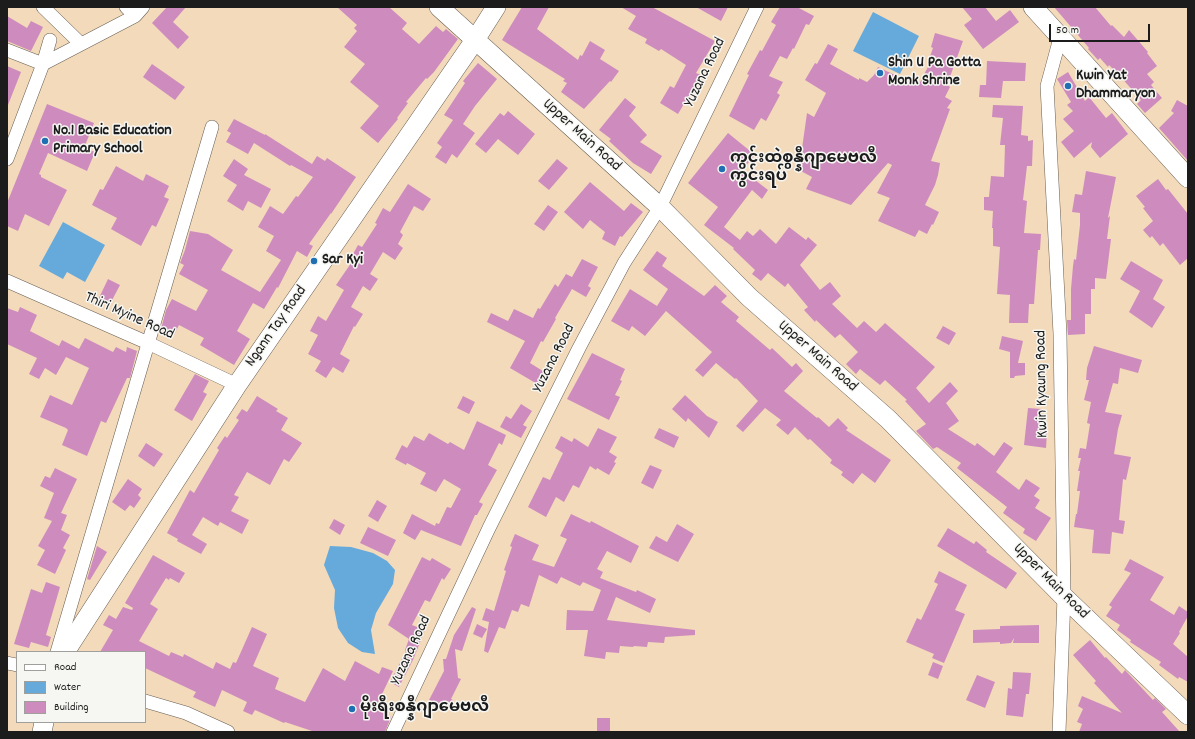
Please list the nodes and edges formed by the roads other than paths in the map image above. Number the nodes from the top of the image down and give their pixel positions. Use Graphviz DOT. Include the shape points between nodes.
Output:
graph roads {
  1 [pos="43,7"];
  2 [pos="439,7"];
  3 [pos="496,7"];
  4 [pos="757,7"];
  5 [pos="1033,7"];
  6 [pos="134,10"];
  7 [pos="1060,38"];
  8 [pos="50,40"];
  9 [pos="475,40"];
  10 [pos="81,44"];
  11 [pos="7,50"];
  12 [pos="43,64"];
  13 [pos="212,127"];
  14 [pos="7,159"];
  15 [pos="1188,178"];
  16 [pos="660,207"];
  17 [pos="7,282"];
  18 [pos="148,343"];
  19 [pos="237,385"];
  20 [pos="1064,597"];
  21 [pos="57,651"];
  22 [pos="67,651"];
  23 [pos="146,701"];
  24 [pos="1187,713"];
  25 [pos="228,732"];
  26 [pos="393,732"];
  27 [pos="1059,732"];
  1 -- 10 [label="street"];
  2 -- 9 [label="main road, Upper Main Road"];
  3 -- 9 [label="main road, Ngann Tay Road"];
  4 -- 16 [label="street, Yuzana Road"];
  5 -- 7 [label="main road"];
  6 -- 10 [label="street"];
  7 -- 15 [label="main road"];
  7 -- 20 [label="street, Kwin Kyaung Road" via="1048,86 1060,334"];
  8 -- 12 [label="street"];
  9 -- 16 [label="main road, Upper Main Road"];
  9 -- 19 [label="main road, Ngann Tay Road"];
  10 -- 12 [label="street"];
  11 -- 12 [label="street"];
  12 -- 14 [label="street"];
  13 -- 18 [label="street"];
  16 -- 20 [label="main road, Upper Main Road" via="749,297 888,419"];
  16 -- 26 [label="street, Yuzana Road" via="624,263 579,348 489,528"];
  17 -- 18 [label="street, Thiri Myine Road"];
  18 -- 19 [label="street, Thiri Myine Road"];
  18 -- 21 [label="street"];
  19 -- 22 [label="main road, Ngann Tay Road"];
  20 -- 24 [label="main road, Upper Main Road"];
  20 -- 27 [label="street, Kwin Kyaung Road"];
  23 -- 25 [label="street" via="186,713"];
}
